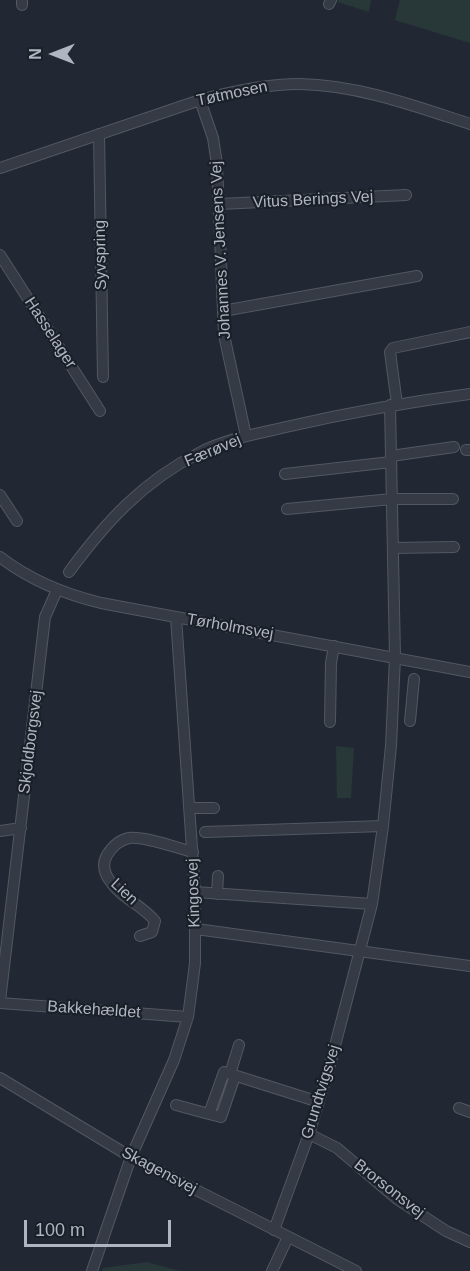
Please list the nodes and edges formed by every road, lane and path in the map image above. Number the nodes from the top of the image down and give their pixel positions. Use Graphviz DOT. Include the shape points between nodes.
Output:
graph roads {
  1 [pos="200,100"];
  2 [pos="470,124"];
  3 [pos="99,134"];
  4 [pos="0,168"];
  5 [pos="406,195"];
  6 [pos="220,204"];
  7 [pos="0,255"];
  8 [pos="417,276"];
  9 [pos="223,311"];
  10 [pos="470,332"];
  11 [pos="103,377"];
  12 [pos="470,394"];
  13 [pos="394,404"];
  14 [pos="100,411"];
  15 [pos="246,436"];
  16 [pos="454,447"];
  17 [pos="391,459"];
  18 [pos="285,474"];
  19 [pos="0,495"];
  20 [pos="392,499"];
  21 [pos="453,499"];
  22 [pos="287,509"];
  23 [pos="16,521"];
  24 [pos="454,547"];
  25 [pos="393,548"];
  26 [pos="0,557"];
  27 [pos="69,572"];
  28 [pos="57,590"];
  29 [pos="176,617"];
  30 [pos="334,646"];
  31 [pos="395,657"];
  32 [pos="470,672"];
  33 [pos="414,679"];
  34 [pos="393,702"];
  35 [pos="411,703"];
  36 [pos="410,721"];
  37 [pos="330,722"];
  38 [pos="189,808"];
  39 [pos="214,808"];
  40 [pos="383,826"];
  41 [pos="21,828"];
  42 [pos="0,831"];
  43 [pos="205,832"];
  44 [pos="193,852"];
  45 [pos="218,876"];
  46 [pos="195,892"];
  47 [pos="217,894"];
  48 [pos="0,897"];
  49 [pos="13,897"];
  50 [pos="372,904"];
  51 [pos="196,929"];
  52 [pos="141,936"];
  53 [pos="361,951"];
  54 [pos="470,966"];
  55 [pos="0,1002"];
  56 [pos="188,1017"];
  57 [pos="239,1045"];
  58 [pos="233,1075"];
  59 [pos="0,1078"];
  60 [pos="319,1102"];
  61 [pos="176,1105"];
  62 [pos="459,1108"];
  63 [pos="470,1112"];
  64 [pos="309,1134"];
  65 [pos="131,1157"];
  66 [pos="274,1230"];
  67 [pos="288,1238"];
  68 [pos="470,1242"];
  69 [pos="92,1271"];
  70 [pos="272,1271"];
  71 [pos="356,1271"];
  1 -- 2 [label="street, Tøtmosen" via="266,86 334,86 367,92"];
  1 -- 3 [label="street, Tøtmosen"];
  1 -- 6 [label="street, Johannes V. Jensens Vej" via="213,138"];
  3 -- 4 [label="street, Tøtmosen"];
  3 -- 11 [label="street, Syvspring"];
  5 -- 6 [label="street, Vitus Berings Vej"];
  6 -- 9 [label="street, Johannes V. Jensens Vej"];
  7 -- 14 [label="street, Hasselager"];
  8 -- 9 [label="street"];
  9 -- 15 [label="street, Johannes V. Jensens Vej" via="224,335"];
  10 -- 13 [label="street" via="393,348 390,352"];
  12 -- 13 [label="street, Færøvej"];
  13 -- 15 [label="street, Færøvej"];
  13 -- 17 [label="street, Grundtvigsvej"];
  15 -- 27 [label="street, Færøvej" via="200,452 146,488 122,507"];
  16 -- 17 [label="street"];
  17 -- 18 [label="street"];
  17 -- 20 [label="street, Grundtvigsvej"];
  19 -- 23 [label="street"];
  20 -- 21 [label="street"];
  20 -- 22 [label="street"];
  20 -- 25 [label="street, Grundtvigsvej"];
  24 -- 25 [label="street"];
  25 -- 31 [label="street, Grundtvigsvej"];
  26 -- 28 [label="street, Tørholmsvej"];
  28 -- 29 [label="street, Tørholmsvej"];
  28 -- 41 [label="street, Skjoldborgsvej" via="45,617"];
  29 -- 30 [label="street, Tørholmsvej"];
  29 -- 38 [label="street, Kingosvej"];
  30 -- 31 [label="street, Tørholmsvej"];
  30 -- 37 [label="street"];
  31 -- 32 [label="street, Tørholmsvej"];
  31 -- 34 [label="street, Grundtvigsvej"];
  33 -- 35 [label="street"];
  34 -- 35 [label="street"];
  34 -- 40 [label="street, Grundtvigsvej"];
  35 -- 36 [label="street"];
  38 -- 39 [label="street"];
  38 -- 44 [label="street, Kingosvej"];
  40 -- 43 [label="street"];
  40 -- 50 [label="street, Grundtvigsvej"];
  41 -- 42 [label="street"];
  41 -- 49 [label="street, Skjoldborgsvej"];
  44 -- 46 [label="street, Kingosvej"];
  44 -- 52 [label="street, Lien" via="129,838 113,845 105,858 104,872 123,895 155,921 152,932"];
  45 -- 47 [label="street"];
  46 -- 47 [label="street"];
  46 -- 51 [label="street, Kingosvej"];
  47 -- 50 [label="street"];
  48 -- 49 [label="street"];
  49 -- 55 [label="street, Skjoldborgsvej"];
  50 -- 53 [label="street, Grundtvigsvej"];
  51 -- 53 [label="street"];
  51 -- 56 [label="street, Kingosvej"];
  53 -- 54 [label="street"];
  53 -- 60 [label="street, Grundtvigsvej"];
  55 -- 56 [label="street, Bakkehældet"];
  56 -- 65 [label="street, Kingosvej" via="174,1060"];
  57 -- 58 [label="street"];
  58 -- 60 [label="street"];
  58 -- 61 [label="street" via="221,1117"];
  59 -- 65 [label="street, Skagensvej"];
  60 -- 64 [label="street, Grundtvigsvej"];
  62 -- 63 [label="street"];
  64 -- 66 [label="street, Grundtvigsvej"];
  64 -- 68 [label="street, Brorsonsvej" via="337,1148 397,1199"];
  65 -- 66 [label="street, Skagensvej"];
  65 -- 69 [label="street, Kingosvej"];
  66 -- 67 [label="street, Skagensvej"];
  67 -- 70 [label="street"];
  67 -- 71 [label="street, Skagensvej"];
}
